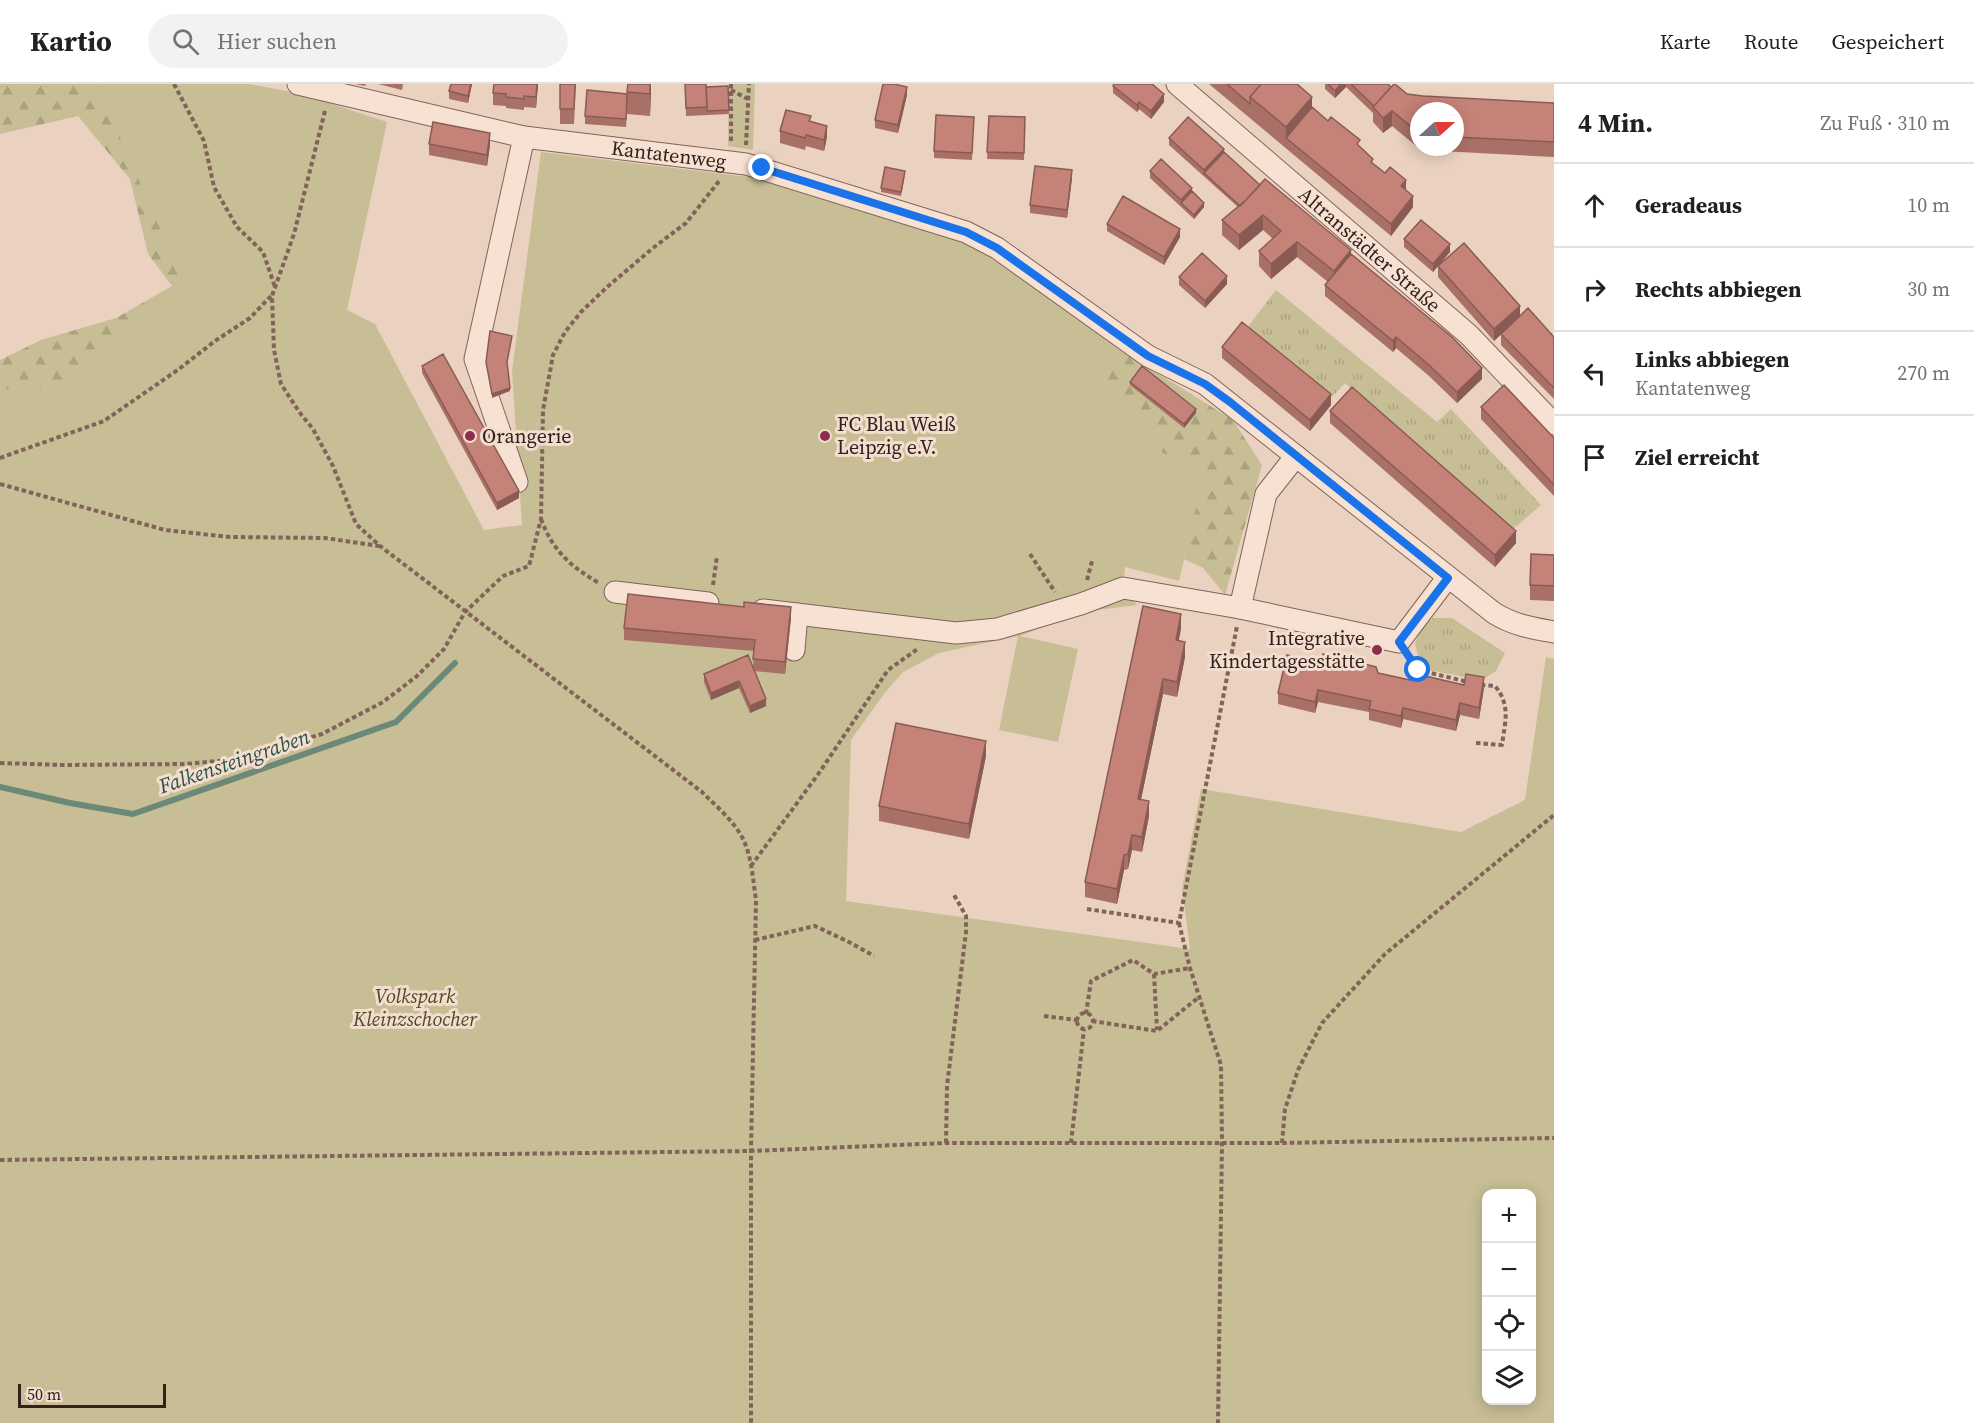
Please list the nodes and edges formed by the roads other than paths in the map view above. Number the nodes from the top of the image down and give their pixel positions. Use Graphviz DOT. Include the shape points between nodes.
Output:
graph roads {
  1 [pos="298,84"];
  2 [pos="1177,84"];
  3 [pos="524,137"];
  4 [pos="1554,424"];
  5 [pos="1296,456"];
  6 [pos="517,482"];
  7 [pos="1448,578"];
  8 [pos="615,592"];
  9 [pos="1240,608"];
  10 [pos="797,614"];
  11 [pos="1554,632"];
  12 [pos="794,650"];
  1 -- 3 [label="street, Kantatenweg"];
  2 -- 4 [label="street, Altranstädter Straße" via="1469,335"];
  3 -- 5 [label="street, Kantatenweg" via="738,162 977,237 1148,356 1205,384"];
  3 -- 6 [label="street" via="475,358"];
  5 -- 7 [label="street, Kantatenweg"];
  5 -- 9 [label="street" via="1266,494"];
  7 -- 9 [label="street" via="1399,642"];
  7 -- 11 [label="street, Kantatenweg" via="1508,621"];
  8 -- 10 [label="street"];
  9 -- 10 [label="street" via="1123,588 997,629 956,633"];
  10 -- 12 [label="street"];
}
